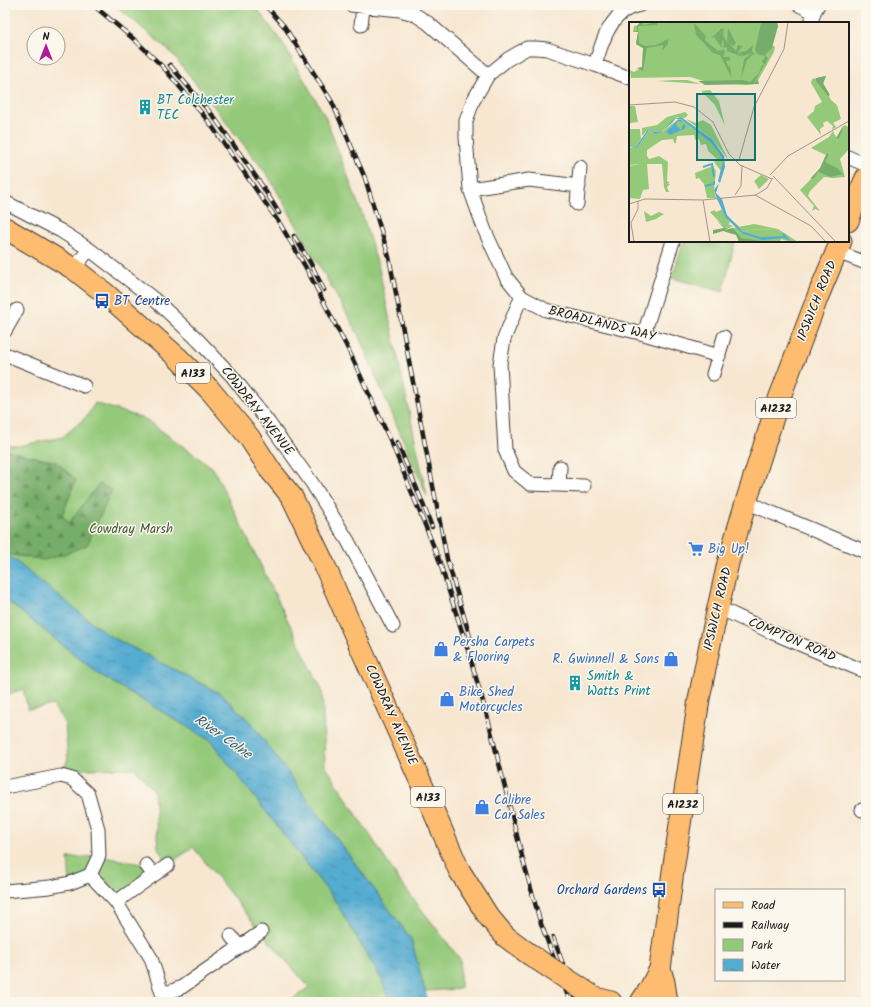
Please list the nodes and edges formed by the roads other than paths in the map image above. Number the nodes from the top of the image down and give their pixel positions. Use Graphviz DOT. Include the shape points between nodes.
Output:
graph roads {
  1 [pos="640,5"];
  2 [pos="799,5"];
  3 [pos="357,6"];
  4 [pos="814,13"];
  5 [pos="361,25"];
  6 [pos="595,65"];
  7 [pos="488,75"];
  8 [pos="629,78"];
  9 [pos="849,157"];
  10 [pos="866,165"];
  11 [pos="580,167"];
  12 [pos="866,178"];
  13 [pos="578,186"];
  14 [pos="470,189"];
  15 [pos="5,202"];
  16 [pos="577,204"];
  17 [pos="28,214"];
  18 [pos="849,218"];
  19 [pos="10,234"];
  20 [pos="673,242"];
  21 [pos="839,247"];
  22 [pos="88,249"];
  23 [pos="866,263"];
  24 [pos="74,269"];
  25 [pos="522,297"];
  26 [pos="17,310"];
  27 [pos="5,330"];
  28 [pos="644,334"];
  29 [pos="724,337"];
  30 [pos="5,354"];
  31 [pos="719,356"];
  32 [pos="713,374"];
  33 [pos="84,386"];
  34 [pos="560,467"];
  35 [pos="312,483"];
  36 [pos="559,485"];
  37 [pos="584,486"];
  38 [pos="292,497"];
  39 [pos="746,502"];
  40 [pos="866,552"];
  41 [pos="719,608"];
  42 [pos="393,626"];
  43 [pos="866,672"];
  44 [pos="5,786"];
  45 [pos="168,865"];
  46 [pos="90,875"];
  47 [pos="5,891"];
  48 [pos="116,902"];
  49 [pos="261,932"];
  50 [pos="230,936"];
  51 [pos="239,947"];
  52 [pos="660,969"];
  53 [pos="162,998"];
  54 [pos="599,999"];
  55 [pos="641,1002"];
  56 [pos="646,1002"];
  57 [pos="651,1002"];
  58 [pos="667,1002"];
  1 -- 6 [label="street" via="627,10 615,20 606,34"];
  2 -- 4 [label="street"];
  3 -- 5 [label="street"];
  3 -- 7 [label="street" via="400,10 414,14"];
  6 -- 7 [label="street, BROADLANDS WAY" via="547,49 527,48"];
  6 -- 8 [label="street, BROADLANDS WAY"];
  7 -- 14 [label="street, BROADLANDS WAY" via="466,121"];
  9 -- 10 [label="street"];
  11 -- 13 [label="street"];
  12 -- 18 [label="main road"];
  13 -- 14 [label="street" via="529,180"];
  13 -- 16 [label="street"];
  14 -- 25 [label="street, BROADLANDS WAY" via="485,231 506,277"];
  15 -- 17 [label="street, COWDRAY AVENUE"];
  17 -- 19 [label="street, COWDRAY AVENUE"];
  17 -- 22 [label="street, COWDRAY AVENUE"];
  19 -- 24 [label="main road, COWDRAY AVENUE / A133"];
  20 -- 28 [label="street"];
  21 -- 23 [label="street"];
  21 -- 39 [label="main road, IPSWICH ROAD / A1232" via="779,399"];
  22 -- 24 [label="street"];
  22 -- 35 [label="street, COWDRAY AVENUE" via="155,300 227,370"];
  24 -- 38 [label="main road, COWDRAY AVENUE / A133" via="145,328 210,390 249,437"];
  25 -- 28 [label="street, BROADLANDS WAY" via="546,310"];
  25 -- 36 [label="street" via="504,339 500,364 506,450 514,471 530,484"];
  26 -- 27 [label="street"];
  28 -- 31 [label="street, BROADLANDS WAY"];
  29 -- 31 [label="street"];
  30 -- 33 [label="street"];
  31 -- 32 [label="street"];
  34 -- 36 [label="street"];
  35 -- 38 [label="street"];
  35 -- 42 [label="street, COWDRAY AVENUE" via="348,541"];
  36 -- 37 [label="street"];
  38 -- 54 [label="main road, COWDRAY AVENUE / A133, bridge" via="459,870 488,916 505,936"];
  39 -- 40 [label="street"];
  39 -- 41 [label="main road, IPSWICH ROAD / A1232" via="728,564"];
  41 -- 43 [label="street, COMPTON ROAD"];
  41 -- 52 [label="main road, IPSWICH ROAD / A1232" via="699,699 674,858"];
  44 -- 46 [label="street" via="61,776 72,780 88,794 98,829 99,856"];
  45 -- 48 [label="street" via="150,870"];
  46 -- 47 [label="street" via="70,884"];
  46 -- 48 [label="street"];
  48 -- 53 [label="street" via="151,958"];
  49 -- 51 [label="street"];
  50 -- 51 [label="street"];
  51 -- 53 [label="street"];
  52 -- 55 [label="main road, IPSWICH ROAD / A1232"];
  52 -- 58 [label="main road, IPSWICH ROAD / A1232"];
  56 -- 57 [label="main road"];
}
